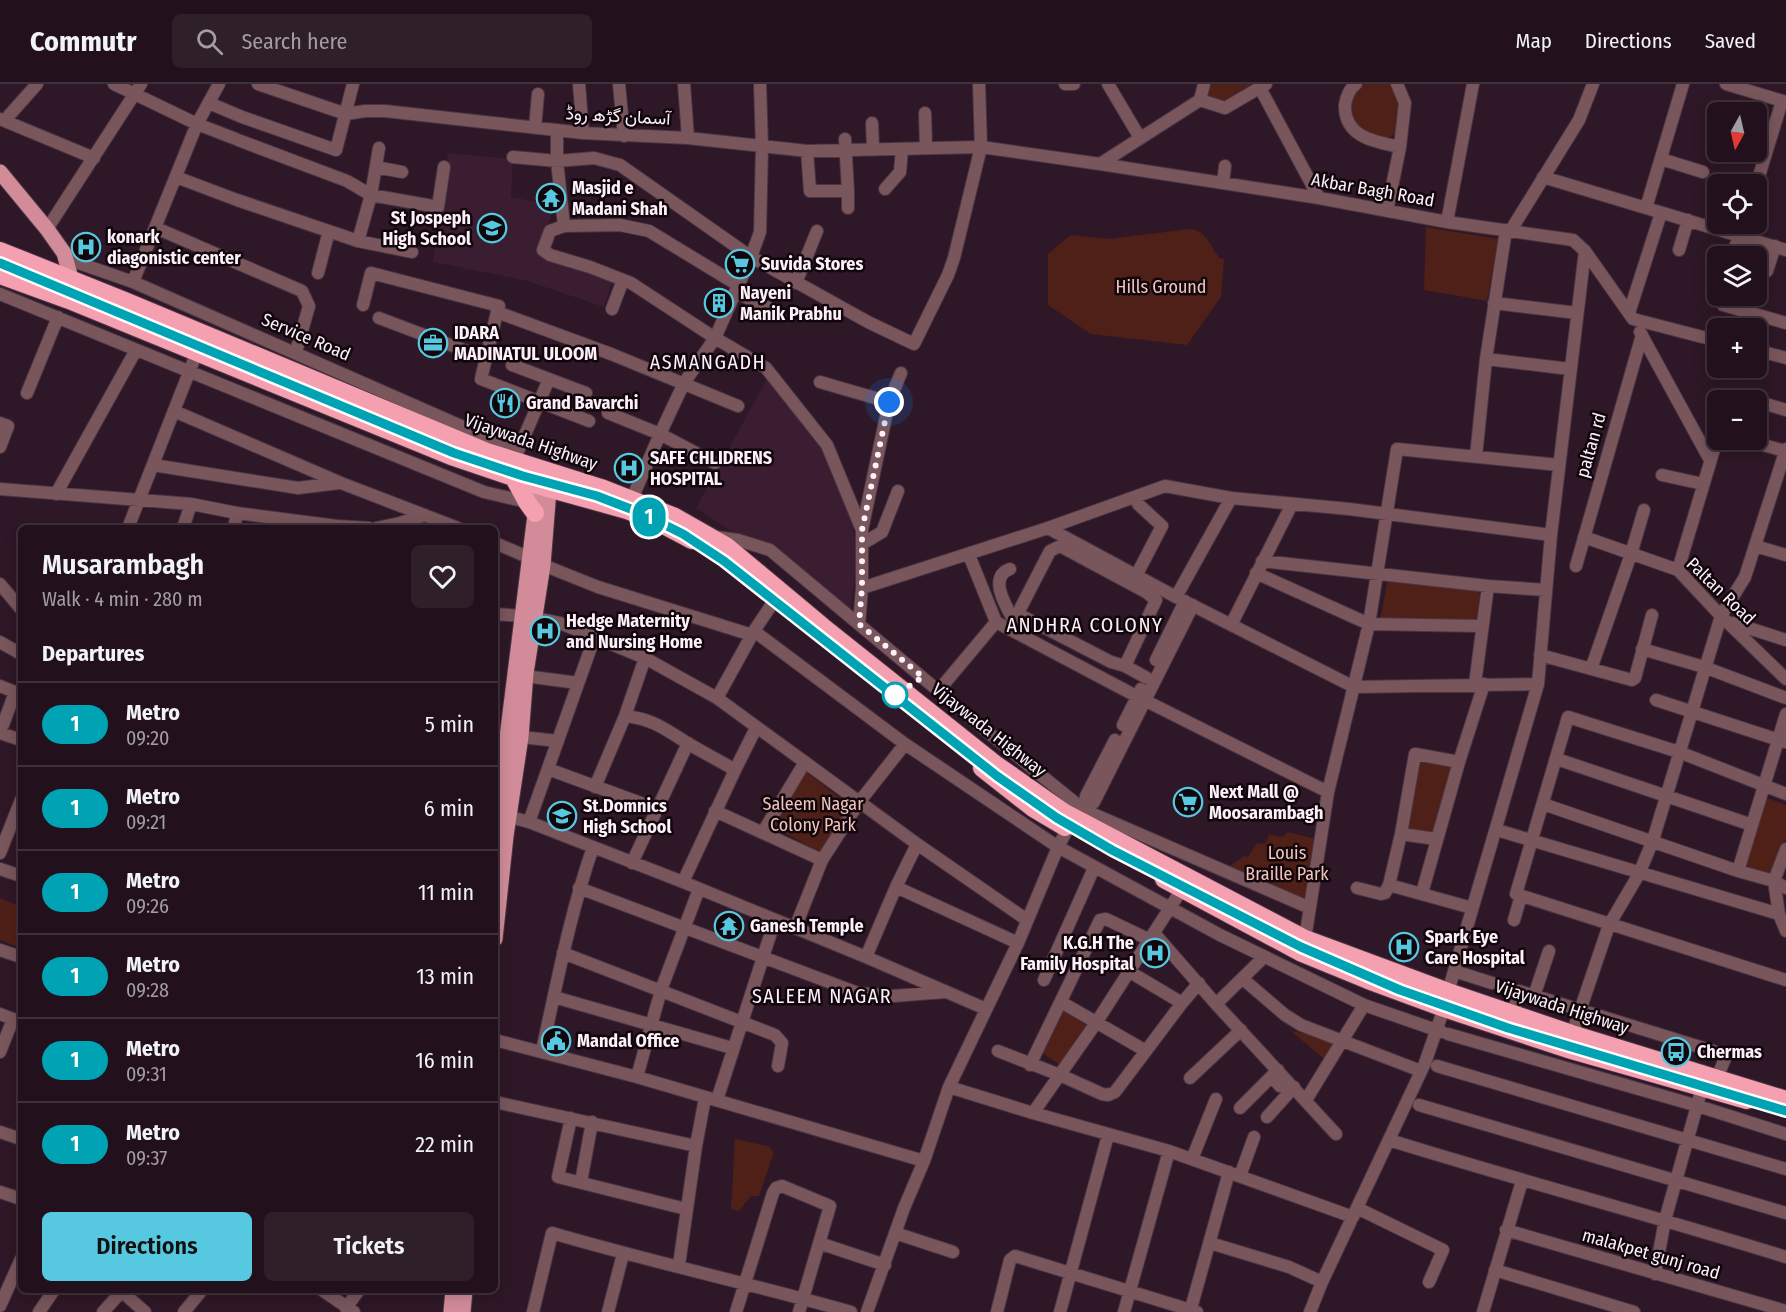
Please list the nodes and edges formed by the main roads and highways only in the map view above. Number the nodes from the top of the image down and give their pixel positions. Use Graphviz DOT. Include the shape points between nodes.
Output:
graph roads {
  1 [pos="0,172"];
  2 [pos="0,251"];
  3 [pos="0,275"];
  4 [pos="71,278"];
  5 [pos="277,364"];
  6 [pos="265,380"];
  7 [pos="515,463"];
  8 [pos="545,479"];
  9 [pos="531,508"];
  10 [pos="536,561"];
  11 [pos="508,731"];
  12 [pos="1013,785"];
  13 [pos="500,814"];
  14 [pos="1076,819"];
  15 [pos="498,864"];
  16 [pos="1446,1000"];
  17 [pos="1570,1041"];
  18 [pos="1706,1091"];
  19 [pos="1786,1100"];
  20 [pos="1786,1111"];
  21 [pos="453,1293"];
  22 [pos="465,1293"];
  23 [pos="452,1312"];
  24 [pos="464,1312"];
  1 -- 4 [label="main road" via="47,229 67,259"];
  2 -- 4 [label="highway, Vijaywada Highway"];
  3 -- 6 [label="highway, Vijaywada Highway"];
  4 -- 5 [label="highway, Vijaywada Highway"];
  5 -- 6 [label="highway"];
  5 -- 7 [label="highway, Vijaywada Highway" via="380,398"];
  6 -- 7 [label="highway, Vijaywada Highway" via="451,456"];
  7 -- 8 [label="highway, Vijaywada Highway"];
  7 -- 9 [label="highway"];
  8 -- 9 [label="main road"];
  8 -- 10 [label="main road"];
  8 -- 12 [label="highway, Vijaywada Highway" via="658,522 712,550"];
  8 -- 12 [label="highway, Vijaywada Highway" via="602,488 675,517 708,535"];
  9 -- 10 [label="main road"];
  10 -- 11 [label="main road"];
  11 -- 13 [label="main road"];
  12 -- 14 [label="highway, Vijaywada Highway"];
  13 -- 15 [label="main road"];
  14 -- 16 [label="highway, Vijaywada Highway" via="1305,939"];
  14 -- 16 [label="highway, Vijaywada Highway" via="1182,889 1302,953"];
  16 -- 17 [label="highway, Vijaywada Highway"];
  16 -- 17 [label="highway, Vijaywada Highway" via="1513,1014"];
  17 -- 18 [label="highway, Vijaywada Highway"];
  18 -- 19 [label="highway, Vijaywada Highway"];
  18 -- 20 [label="highway, Vijaywada Highway"];
  21 -- 23 [label="main road"];
  22 -- 24 [label="main road"];
}
